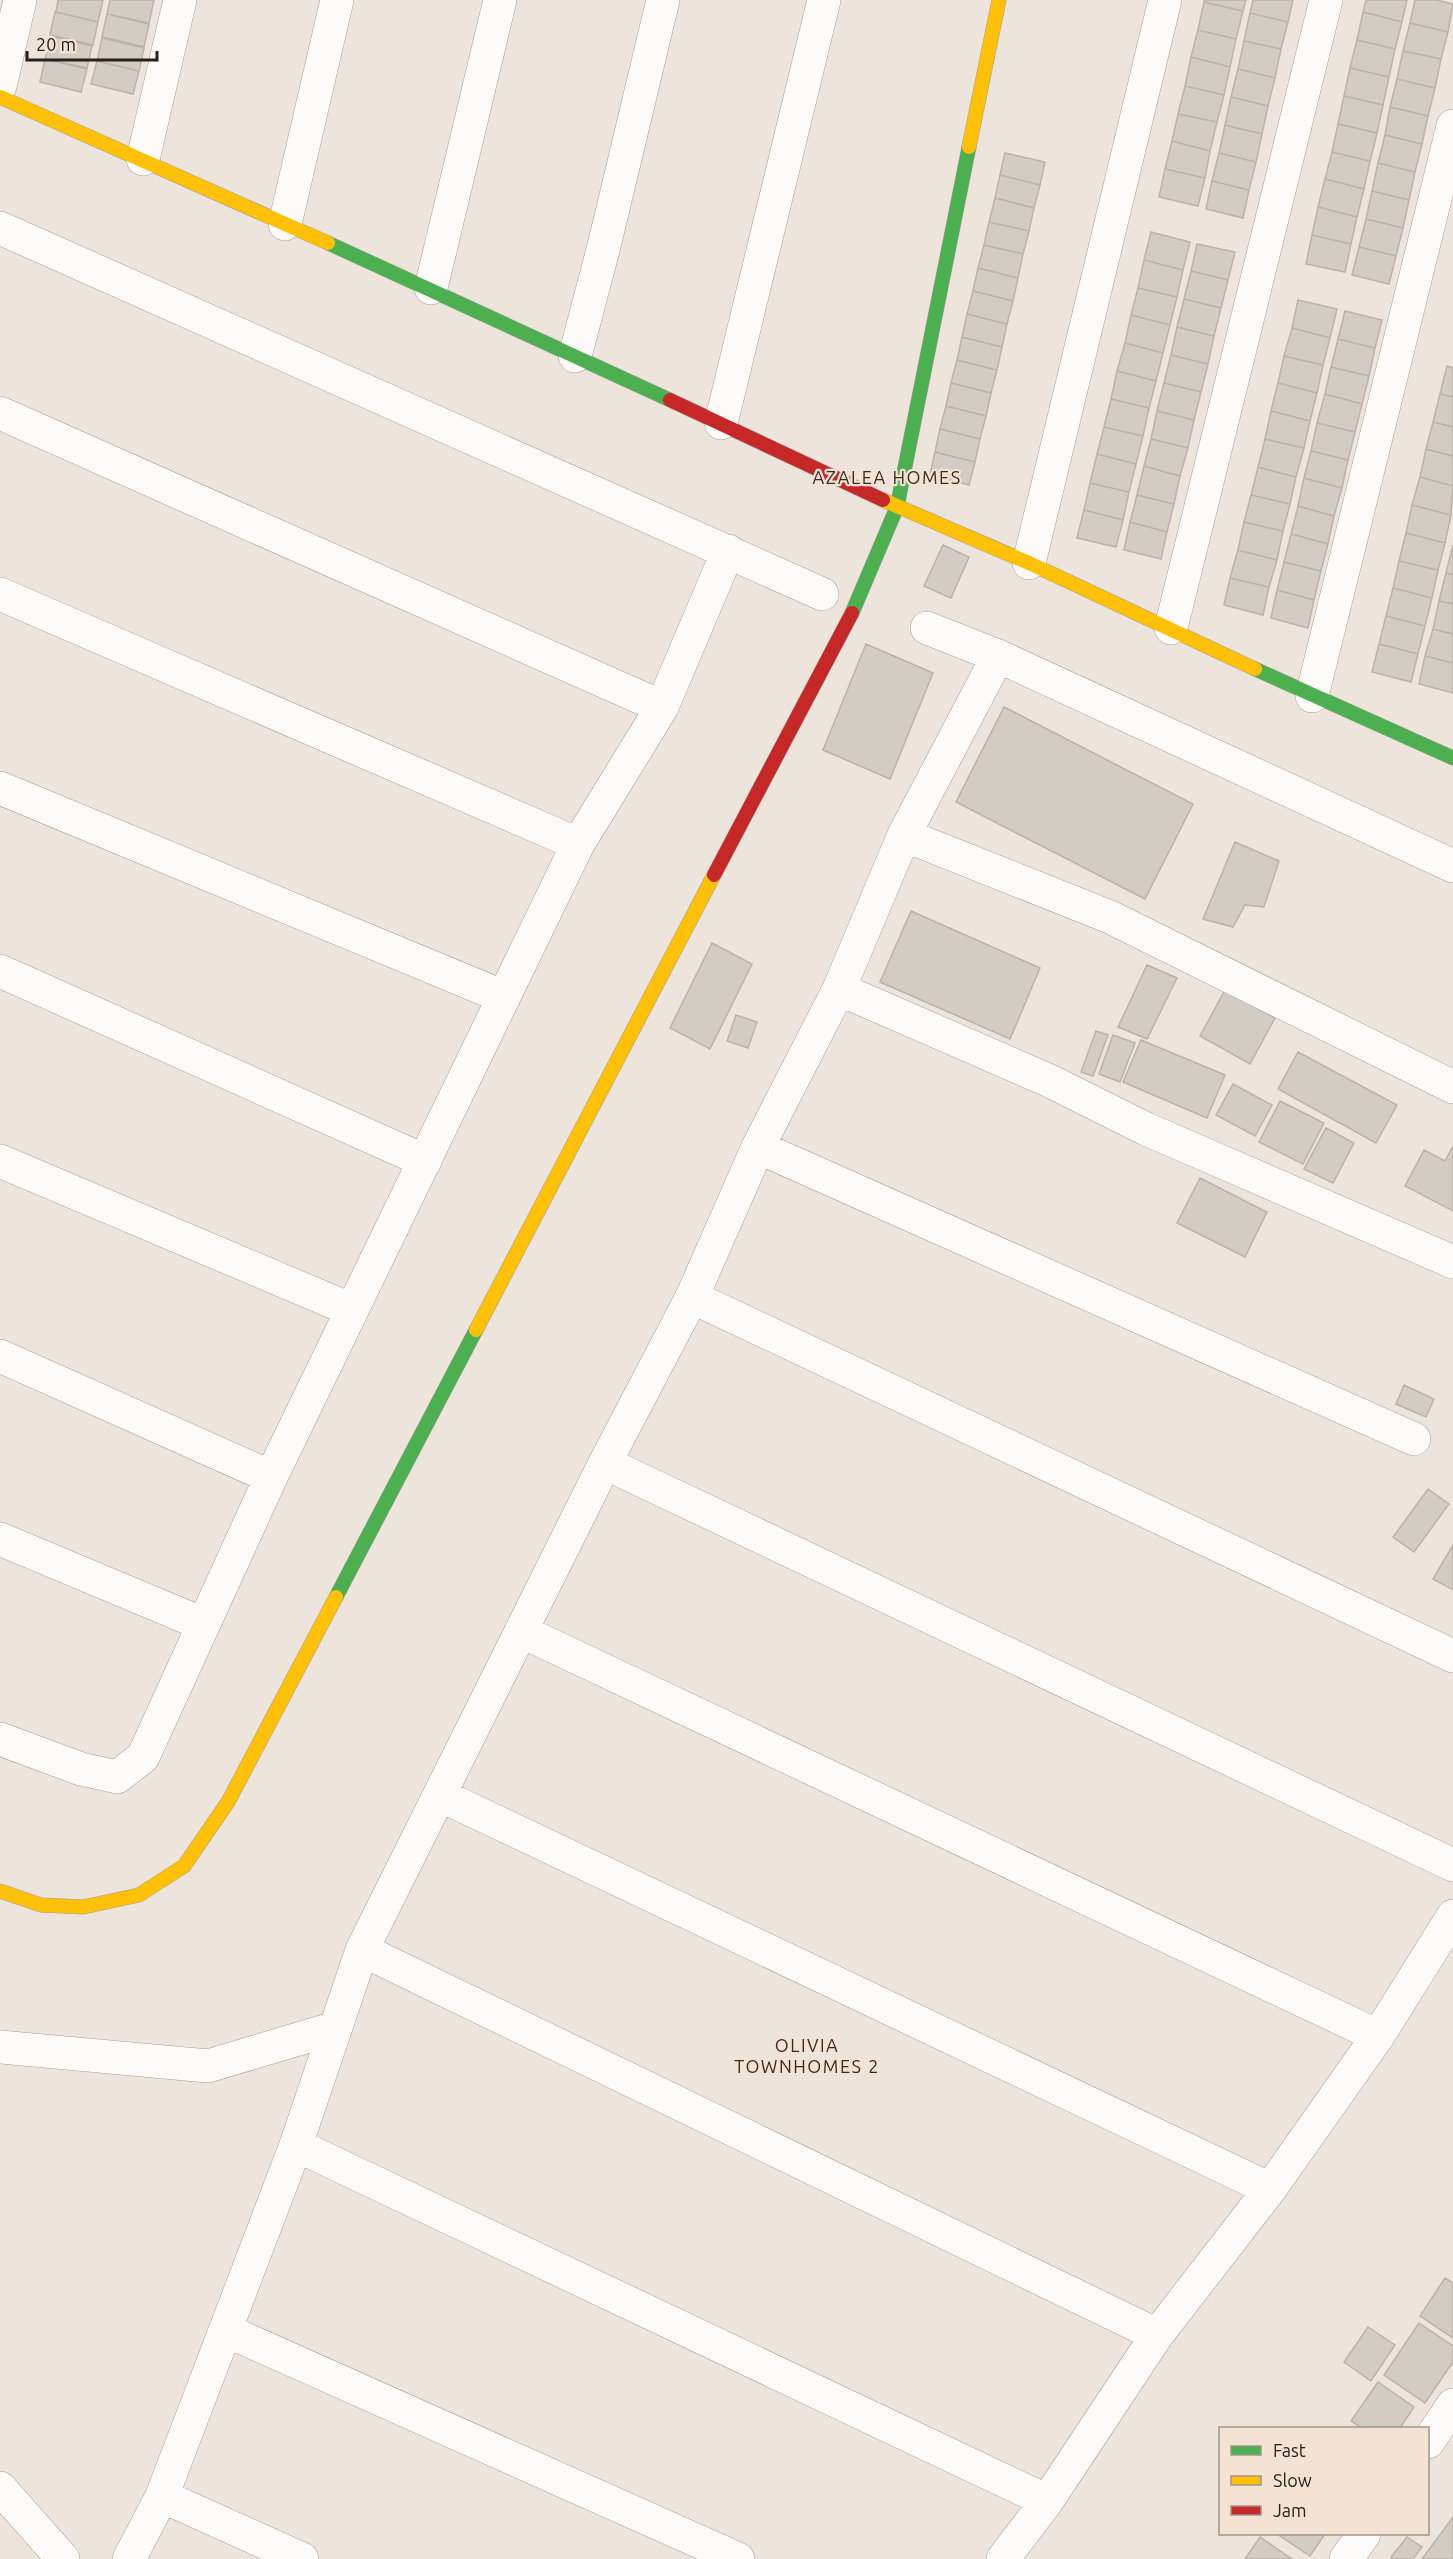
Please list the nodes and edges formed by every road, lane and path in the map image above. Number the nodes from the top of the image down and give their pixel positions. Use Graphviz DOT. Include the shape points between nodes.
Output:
graph roads {
  1 [pos="20,0"];
  2 [pos="180,0"];
  3 [pos="337,0"];
  4 [pos="500,0"];
  5 [pos="663,0"];
  6 [pos="824,0"];
  7 [pos="999,0"];
  8 [pos="1165,0"];
  9 [pos="1326,0"];
  10 [pos="0,86"];
  11 [pos="0,97"];
  12 [pos="1453,126"];
  13 [pos="143,159"];
  14 [pos="285,224"];
  15 [pos="0,228"];
  16 [pos="431,288"];
  17 [pos="575,356"];
  18 [pos="0,414"];
  19 [pos="721,423"];
  20 [pos="897,507"];
  21 [pos="728,551"];
  22 [pos="1029,563"];
  23 [pos="0,594"];
  24 [pos="822,594"];
  25 [pos="927,628"];
  26 [pos="1171,628"];
  27 [pos="998,656"];
  28 [pos="1312,696"];
  29 [pos="662,707"];
  30 [pos="1453,758"];
  31 [pos="0,788"];
  32 [pos="904,835"];
  33 [pos="578,844"];
  34 [pos="1453,866"];
  35 [pos="0,971"];
  36 [pos="839,989"];
  37 [pos="504,997"];
  38 [pos="1453,1087"];
  39 [pos="758,1147"];
  40 [pos="0,1161"];
  41 [pos="425,1161"];
  42 [pos="1453,1262"];
  43 [pos="692,1297"];
  44 [pos="352,1310"];
  45 [pos="0,1356"];
  46 [pos="1414,1439"];
  47 [pos="605,1463"];
  48 [pos="271,1477"];
  49 [pos="0,1539"];
  50 [pos="203,1624"];
  51 [pos="521,1631"];
  52 [pos="1453,1656"];
  53 [pos="0,1739"];
  54 [pos="440,1795"];
  55 [pos="1453,1865"];
  56 [pos="0,1891"];
  57 [pos="1453,1916"];
  58 [pos="362,1950"];
  59 [pos="336,2028"];
  60 [pos="1378,2036"];
  61 [pos="0,2047"];
  62 [pos="296,2145"];
  63 [pos="1270,2189"];
  64 [pos="225,2330"];
  65 [pos="1157,2335"];
  66 [pos="1453,2405"];
  67 [pos="1429,2441"];
  68 [pos="0,2488"];
  69 [pos="162,2496"];
  70 [pos="1047,2501"];
  71 [pos="1363,2535"];
  72 [pos="63,2559"];
  73 [pos="129,2559"];
  74 [pos="302,2559"];
  75 [pos="738,2559"];
  76 [pos="1003,2559"];
  77 [pos="1346,2559"];
  1 -- 10 [label="street"];
  2 -- 13 [label="street"];
  3 -- 14 [label="street"];
  4 -- 16 [label="street"];
  5 -- 17 [label="street"];
  6 -- 19 [label="street"];
  7 -- 20 [label="street"];
  8 -- 22 [label="street"];
  9 -- 26 [label="street"];
  11 -- 13 [label="street"];
  12 -- 28 [label="street"];
  13 -- 14 [label="street"];
  14 -- 16 [label="street"];
  15 -- 21 [label="street"];
  16 -- 17 [label="street"];
  17 -- 19 [label="street"];
  18 -- 29 [label="street"];
  19 -- 20 [label="street"];
  20 -- 22 [label="street"];
  20 -- 56 [label="street" via="855,607 228,1802 184,1866 140,1896 83,1907 41,1905"];
  21 -- 24 [label="street"];
  21 -- 29 [label="street"];
  22 -- 26 [label="street"];
  23 -- 33 [label="street"];
  25 -- 27 [label="street"];
  26 -- 28 [label="street"];
  27 -- 32 [label="street"];
  27 -- 34 [label="street"];
  28 -- 30 [label="street"];
  29 -- 33 [label="street"];
  31 -- 37 [label="street"];
  32 -- 36 [label="street"];
  32 -- 38 [label="street" via="1110,917"];
  33 -- 37 [label="street"];
  35 -- 41 [label="street"];
  36 -- 39 [label="street"];
  36 -- 42 [label="street" via="1050,1081 1146,1129"];
  37 -- 41 [label="street"];
  39 -- 43 [label="street"];
  39 -- 46 [label="street"];
  40 -- 44 [label="street"];
  41 -- 44 [label="street"];
  43 -- 47 [label="street"];
  43 -- 52 [label="street"];
  44 -- 48 [label="street"];
  45 -- 48 [label="street"];
  47 -- 51 [label="street"];
  47 -- 55 [label="street"];
  48 -- 50 [label="street"];
  49 -- 50 [label="street"];
  50 -- 53 [label="street" via="143,1758 117,1777 81,1769"];
  51 -- 54 [label="street"];
  51 -- 60 [label="street"];
  54 -- 58 [label="street"];
  54 -- 63 [label="street"];
  57 -- 60 [label="street"];
  58 -- 59 [label="street"];
  58 -- 65 [label="street"];
  59 -- 61 [label="street" via="208,2066"];
  59 -- 62 [label="street"];
  60 -- 63 [label="street"];
  62 -- 64 [label="street"];
  62 -- 70 [label="street"];
  63 -- 65 [label="street"];
  64 -- 69 [label="street"];
  64 -- 75 [label="street"];
  65 -- 70 [label="street"];
  66 -- 67 [label="street"];
  68 -- 72 [label="street"];
  69 -- 73 [label="street"];
  69 -- 74 [label="street"];
  70 -- 76 [label="street"];
  71 -- 77 [label="street"];
}
